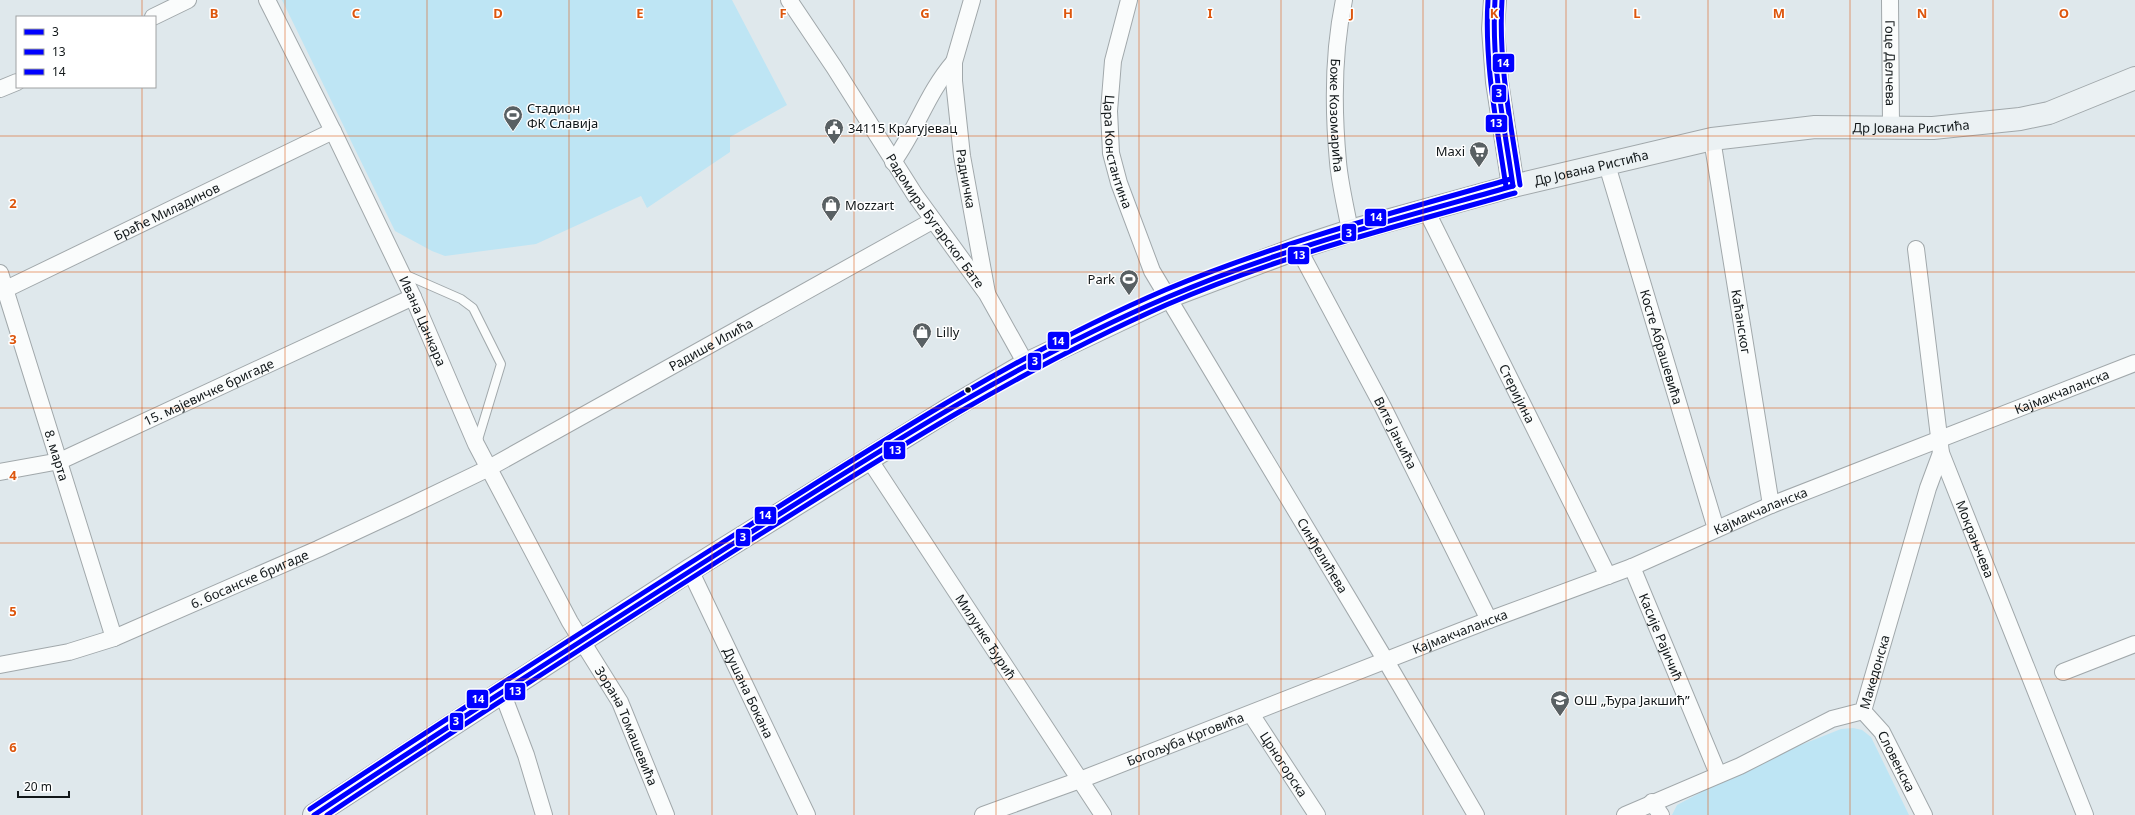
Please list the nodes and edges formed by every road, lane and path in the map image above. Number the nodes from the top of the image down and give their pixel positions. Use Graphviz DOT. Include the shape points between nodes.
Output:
graph roads {
  1 [pos="188,0"];
  2 [pos="267,0"];
  3 [pos="789,0"];
  4 [pos="972,0"];
  5 [pos="1129,0"];
  6 [pos="1344,0"];
  7 [pos="1495,0"];
  8 [pos="1890,0"];
  9 [pos="155,16"];
  10 [pos="954,62"];
  11 [pos="2135,78"];
  12 [pos="16,82"];
  13 [pos="0,90"];
  14 [pos="1891,126"];
  15 [pos="334,131"];
  16 [pos="1712,138"];
  17 [pos="893,162"];
  18 [pos="1607,165"];
  19 [pos="1512,186"];
  20 [pos="1426,210"];
  21 [pos="932,221"];
  22 [pos="1350,231"];
  23 [pos="1298,248"];
  24 [pos="1916,249"];
  25 [pos="0,273"];
  26 [pos="402,273"];
  27 [pos="3,291"];
  28 [pos="987,294"];
  29 [pos="413,297"];
  30 [pos="1168,297"];
  31 [pos="2135,363"];
  32 [pos="1026,364"];
  33 [pos="476,444"];
  34 [pos="1940,446"];
  35 [pos="869,459"];
  36 [pos="60,461"];
  37 [pos="489,468"];
  38 [pos="0,472"];
  39 [pos="1771,506"];
  40 [pos="1716,529"];
  41 [pos="1632,567"];
  42 [pos="690,570"];
  43 [pos="1608,576"];
  44 [pos="1489,620"];
  45 [pos="114,638"];
  46 [pos="581,641"];
  47 [pos="2135,644"];
  48 [pos="1386,661"];
  49 [pos="0,665"];
  50 [pos="2063,672"];
  51 [pos="502,692"];
  52 [pos="1863,711"];
  53 [pos="1251,714"];
  54 [pos="1718,774"];
  55 [pos="1080,780"];
  56 [pos="1657,809"];
  57 [pos="314,815"];
  58 [pos="544,815"];
  59 [pos="666,815"];
  60 [pos="807,815"];
  61 [pos="983,815"];
  62 [pos="1103,815"];
  63 [pos="1317,815"];
  64 [pos="1476,815"];
  65 [pos="1625,815"];
  66 [pos="1924,815"];
  67 [pos="2085,815"];
  1 -- 9 [label="street"];
  2 -- 15 [label="street, Ивана Цанкара"];
  3 -- 17 [label="street, Радомира Бугарског Бате"];
  4 -- 10 [label="street, Радничка"];
  5 -- 30 [label="street, Цара Константина" via="1113,61 1109,111 1111,153 1119,183 1152,271"];
  6 -- 22 [label="street, Боже Козомарића" via="1334,94 1338,163"];
  7 -- 19 [label="street" via="1493,29 1497,82"];
  8 -- 14 [label="street, Гоце Делчева"];
  10 -- 17 [label="street, Радничка" via="932,91 915,128"];
  10 -- 28 [label="street, Радничка" via="962,156"];
  11 -- 14 [label="street, Др Јована Ристића" via="2049,113 2020,119 1933,128"];
  12 -- 13 [label="street"];
  14 -- 16 [label="street, Др Јована Ристића" via="1815,127"];
  15 -- 26 [label="street, Ивана Цанкара"];
  15 -- 27 [label="street, Браће Миладинов"];
  16 -- 18 [label="street, Др Јована Ристића"];
  16 -- 39 [label="street, Каћанског"];
  17 -- 21 [label="street, Радомира Бугарског Бате"];
  18 -- 19 [label="street, Др Јована Ристића"];
  18 -- 40 [label="street, Косте Абрашевића"];
  19 -- 20 [label="street, Др Јована Ристића"];
  20 -- 22 [label="street, Др Јована Ристића"];
  20 -- 43 [label="street, Стеријина"];
  21 -- 28 [label="street, Радомира Бугарског Бате"];
  21 -- 37 [label="street, Радише Илића"];
  22 -- 23 [label="street, Др Јована Ристића"];
  23 -- 30 [label="street, Др Јована Ристића"];
  23 -- 44 [label="street, Вите Јањића" via="1384,407"];
  24 -- 34 [label="street, Мокрањчева"];
  25 -- 27 [label="street, 8. марта"];
  26 -- 29 [label="street, Ивана Цанкара"];
  26 -- 33 [label="lane" via="461,299 474,308 501,364"];
  27 -- 36 [label="street, 8. марта"];
  28 -- 32 [label="street, Радомира Бугарског Бате"];
  29 -- 33 [label="street, Ивана Цанкара"];
  29 -- 36 [label="street, 15. мајевичке бригаде"];
  30 -- 32 [label="street, Др Јована Ристића"];
  30 -- 48 [label="street, Синђелићева"];
  31 -- 34 [label="street, Кајмакчаланска"];
  32 -- 35 [label="street, Др Јована Ристића"];
  33 -- 37 [label="street, Ивана Цанкара"];
  34 -- 39 [label="street, Кајмакчаланска"];
  34 -- 52 [label="street, Македонска"];
  34 -- 67 [label="street, Мокрањчева"];
  35 -- 42 [label="street, Др Јована Ристића"];
  35 -- 55 [label="street, Милунке Ђурић"];
  36 -- 38 [label="street, 15. мајевичке бригаде"];
  36 -- 45 [label="street, 8. марта"];
  37 -- 45 [label="street, 6. босанске бригаде" via="318,549"];
  37 -- 46 [label="street, Ивана Цанкара"];
  39 -- 40 [label="street, Кајмакчаланска"];
  40 -- 41 [label="street, Кајмакчаланска"];
  41 -- 43 [label="street, Кајмакчаланска"];
  41 -- 54 [label="street, Касије Рајичић"];
  42 -- 46 [label="street, Др Јована Ристића"];
  42 -- 60 [label="street, Душана Бокана"];
  43 -- 44 [label="street, Кајмакчаланска"];
  44 -- 48 [label="street, Кајмакчаланска"];
  45 -- 49 [label="street, 6. босанске бригаде" via="70,652"];
  46 -- 51 [label="street, Др Јована Ристића"];
  46 -- 59 [label="street, Зорана Томашевића" via="620,702"];
  47 -- 50 [label="street"];
  48 -- 53 [label="street, Богољуба Крговића"];
  48 -- 64 [label="street, Синђелићева"];
  51 -- 57 [label="street, Др Јована Ристића"];
  51 -- 58 [label="street" via="526,755"];
  52 -- 54 [label="street, Македонска" via="1832,719 1740,766"];
  52 -- 66 [label="street, Словенска" via="1882,732"];
  53 -- 55 [label="street, Богољуба Крговића"];
  53 -- 63 [label="street, Црногорска"];
  54 -- 56 [label="street, Македонска"];
  55 -- 61 [label="street, Богољуба Крговића"];
  55 -- 62 [label="street, Милунке Ђурић"];
  56 -- 65 [label="street, Македонска"];
}
